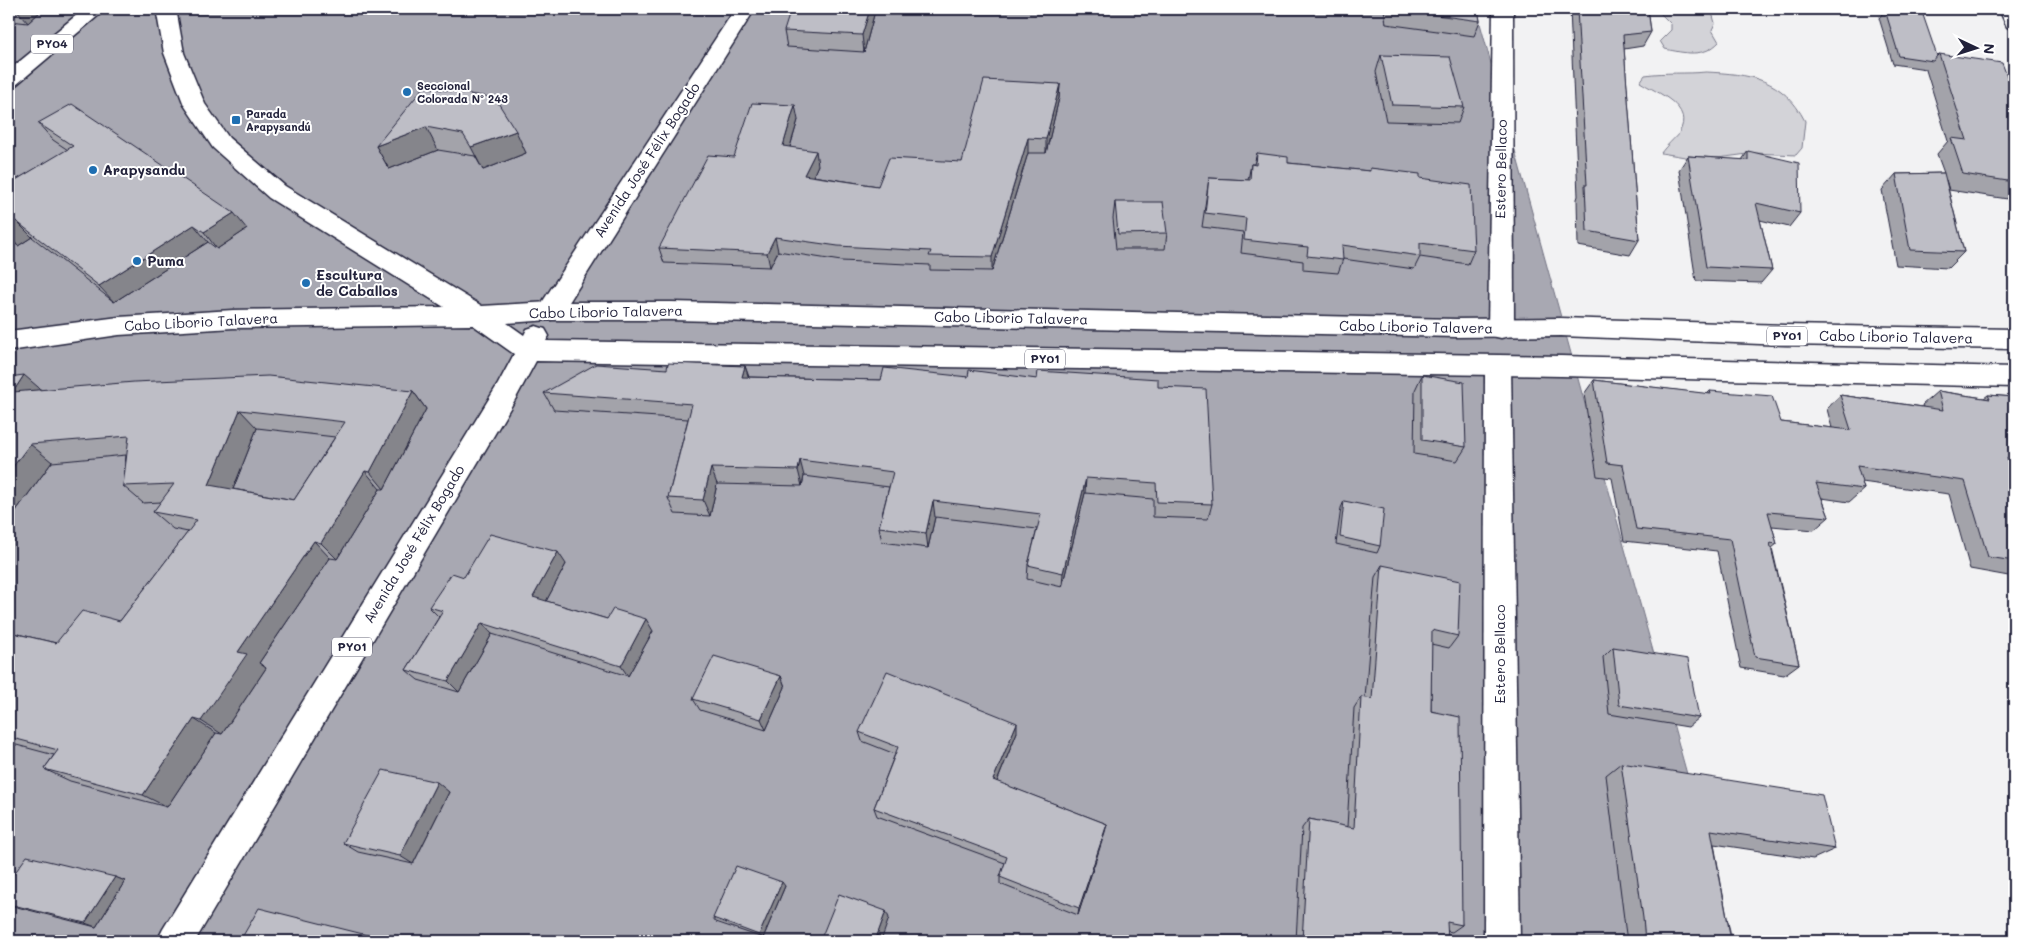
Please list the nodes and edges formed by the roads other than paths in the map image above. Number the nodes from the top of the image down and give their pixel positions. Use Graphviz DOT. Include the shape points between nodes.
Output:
graph roads {
  1 [pos="96,9"];
  2 [pos="169,9"];
  3 [pos="745,9"];
  4 [pos="1503,9"];
  5 [pos="2009,9"];
  6 [pos="2014,23"];
  7 [pos="9,80"];
  8 [pos="550,311"];
  9 [pos="478,316"];
  10 [pos="1501,329"];
  11 [pos="2014,339"];
  12 [pos="9,341"];
  13 [pos="528,351"];
  14 [pos="1498,366"];
  15 [pos="2014,377"];
  16 [pos="175,941"];
  17 [pos="1502,941"];
  1 -- 7 [label="main road, PY04"];
  2 -- 9 [label="main road" via="167,14 174,53 195,105 221,144 277,192"];
  3 -- 8 [label="main road, Avenida José Félix Bogado"];
  4 -- 10 [label="main road, Estero Bellaco"];
  5 -- 6 [label="main road"];
  8 -- 9 [label="main road, Cabo Liborio Talavera / PY01"];
  8 -- 10 [label="main road, Cabo Liborio Talavera / PY01"];
  8 -- 13 [label="main road, PY01"];
  9 -- 12 [label="main road, Cabo Liborio Talavera / PY01" via="224,319 119,326"];
  9 -- 13 [label="main road"];
  10 -- 11 [label="main road, Cabo Liborio Talavera / PY01" via="1561,327 1785,336"];
  13 -- 14 [label="main road, PY01"];
  13 -- 16 [label="main road, Avenida José Félix Bogado / PY01"];
  14 -- 15 [label="main road, PY01"];
  14 -- 17 [label="main road, Estero Bellaco"];
}
